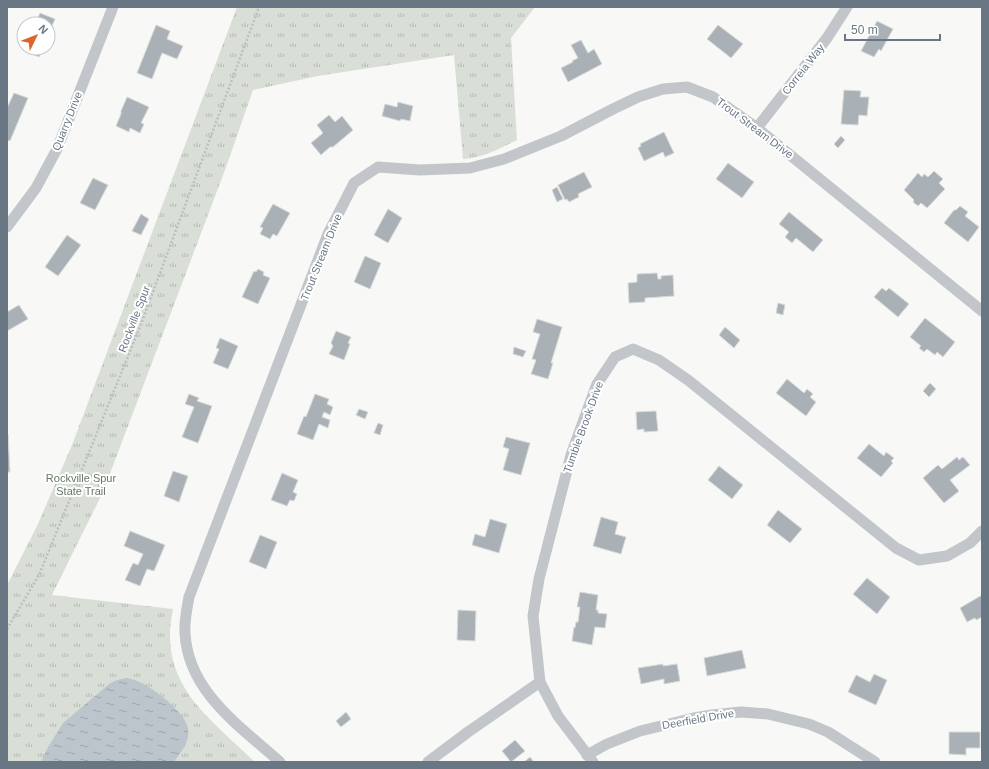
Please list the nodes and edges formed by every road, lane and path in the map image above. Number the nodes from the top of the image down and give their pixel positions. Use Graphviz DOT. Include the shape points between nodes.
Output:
graph roads {
  1 [pos="113,7"];
  2 [pos="259,7"];
  3 [pos="847,7"];
  4 [pos="757,128"];
  5 [pos="7,227"];
  6 [pos="982,311"];
  7 [pos="982,531"];
  8 [pos="7,629"];
  9 [pos="540,682"];
  10 [pos="590,759"];
  11 [pos="280,762"];
  12 [pos="428,762"];
  13 [pos="876,762"];
  1 -- 5 [label="street, Quarry Drive" via="57,149 36,188"];
  2 -- 8 [label="path, Rockville Spur" via="140,327 39,575"];
  3 -- 4 [label="street, Correia Way" via="827,38"];
  4 -- 6 [label="street, Trout Stream Drive"];
  4 -- 11 [label="street, Trout Stream Drive" via="713,96 688,87 663,89 638,97 561,136 504,159 470,168 420,170 378,167 354,183 328,234 189,597 185,633 191,668 220,709"];
  7 -- 9 [label="street, Tumble Brook Drive" via="970,543 947,556 919,560 896,548 688,380 659,360 633,349 615,357 597,384 571,455 538,579 533,616"];
  9 -- 10 [label="street, Tumble Brook Drive" via="558,716"];
  9 -- 12 [label="street"];
  10 -- 13 [label="street, Deerfield Drive" via="607,744 640,731 706,716 741,712 768,714 809,724 828,732"];
}
